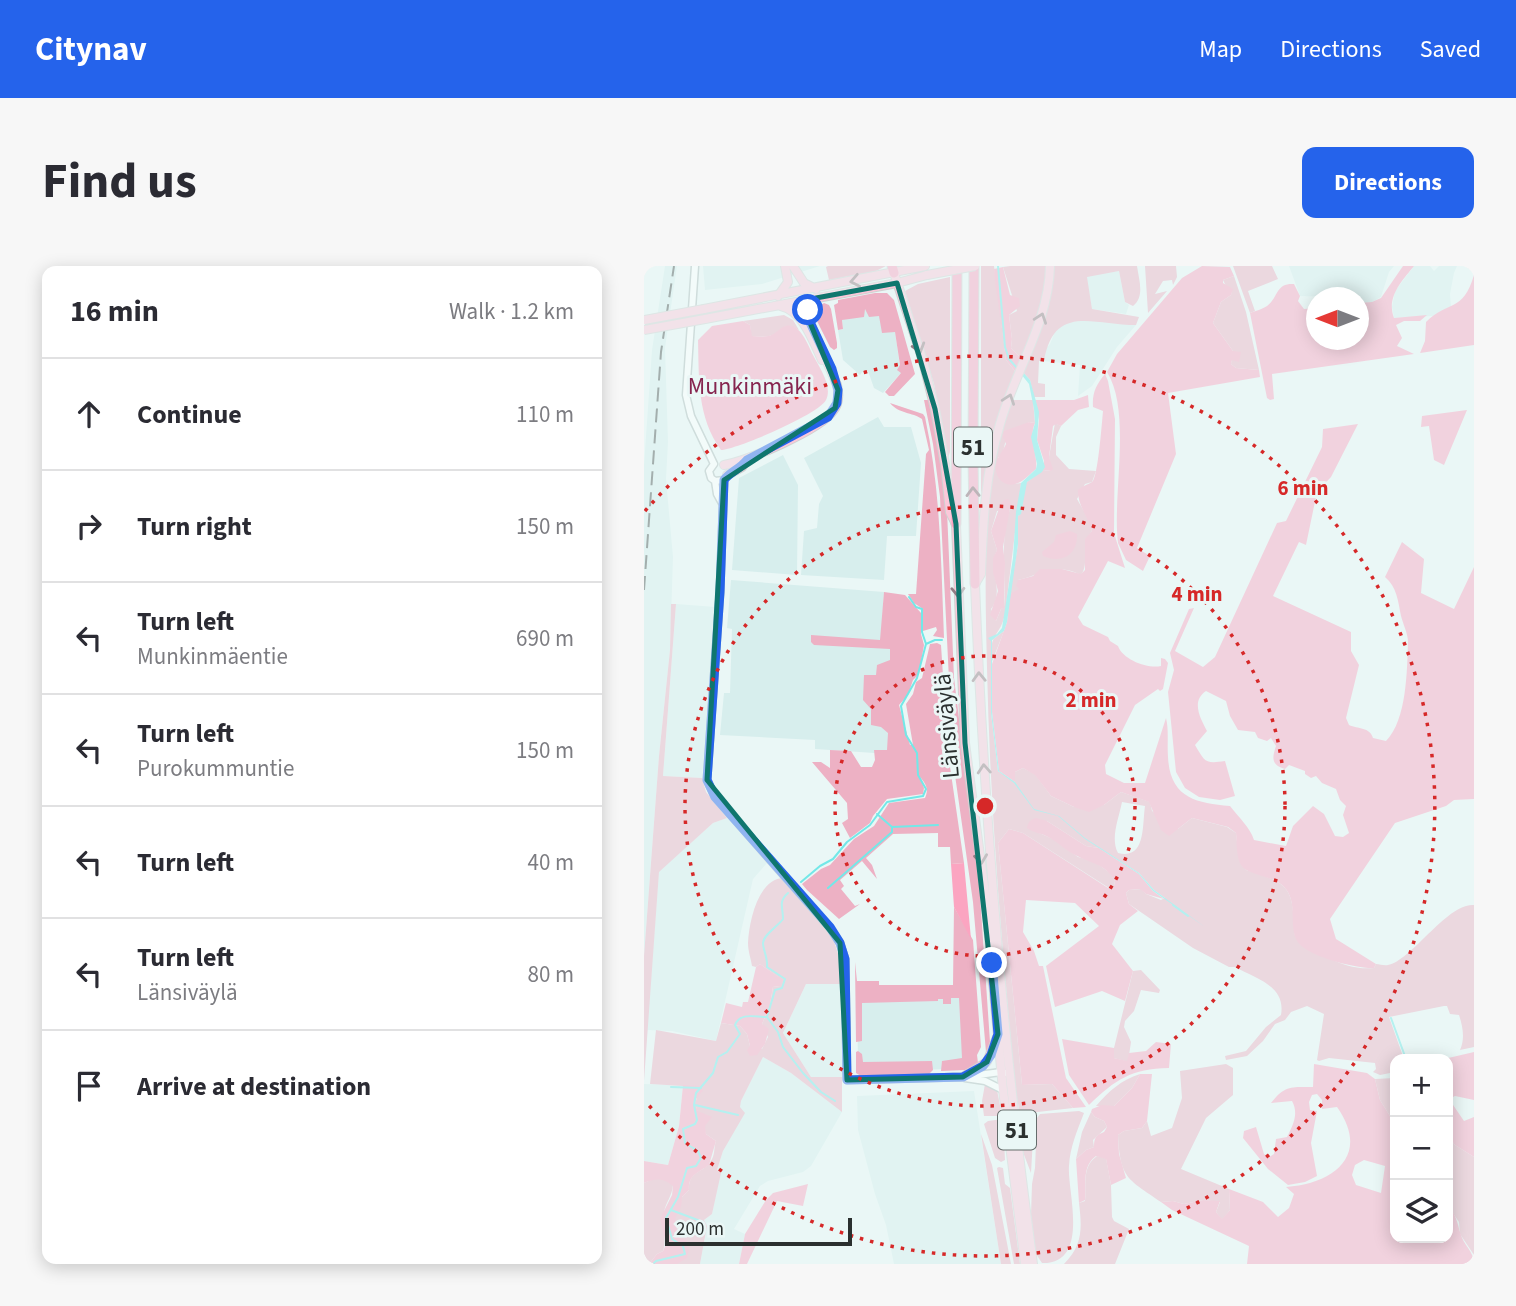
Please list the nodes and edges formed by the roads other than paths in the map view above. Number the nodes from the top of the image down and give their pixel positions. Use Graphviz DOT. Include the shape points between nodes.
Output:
graph roads {
  1 [pos="695,266"];
  2 [pos="785,266"];
  3 [pos="793,266"];
  4 [pos="957,266"];
  5 [pos="974,266"];
  6 [pos="1050,266"];
  7 [pos="893,270"];
  8 [pos="926,270"];
  9 [pos="897,283"];
  10 [pos="816,293"];
  11 [pos="778,301"];
  12 [pos="704,314"];
  13 [pos="644,320"];
  14 [pos="644,330"];
  15 [pos="832,373"];
  16 [pos="747,460"];
  17 [pos="719,465"];
  18 [pos="725,478"];
  19 [pos="715,481"];
  20 [pos="722,503"];
  21 [pos="956,524"];
  22 [pos="975,584"];
  23 [pos="998,1034"];
  24 [pos="1001,1072"];
  25 [pos="1010,1075"];
  26 [pos="963,1077"];
  27 [pos="1003,1090"];
  28 [pos="1025,1264"];
  29 [pos="1033,1264"];
  1 -- 17 [label="street" via="685,395 691,416"];
  2 -- 11 [label="main road" via="788,282"];
  3 -- 10 [label="main road"];
  4 -- 21 [label="highway, Länsiväylä / 51"];
  5 -- 8 [label="main road, bridge"];
  22 -- 5 [label="highway, Länsiväylä / 51, one-way"];
  22 -- 6 [label="main road, one-way" via="981,574 984,504 1000,424 1045,306"];
  7 -- 8 [label="main road"];
  7 -- 9 [label="main road"];
  7 -- 10 [label="main road, one-way"];
  8 -- 9 [label="main road"];
  9 -- 10 [label="main road"];
  9 -- 21 [label="main road, one-way" via="929,385 946,464 950,512"];
  10 -- 11 [label="main road"];
  10 -- 15 [label="main road" via="808,318"];
  11 -- 12 [label="main road"];
  11 -- 15 [label="main road" via="803,322"];
  12 -- 13 [label="main road, bridge"];
  12 -- 14 [label="main road, bridge"];
  15 -- 16 [label="main road" via="838,396 828,417"];
  16 -- 17 [label="main road"];
  16 -- 18 [label="main road"];
  17 -- 18 [label="street"];
  17 -- 19 [label="street" via="709,471"];
  18 -- 19 [label="street"];
  18 -- 20 [label="street"];
  19 -- 20 [label="street"];
  20 -- 26 [label="street" via="707,780 715,797 840,943 845,959 847,1080"];
  21 -- 23 [label="main road, Länsiväylä / 51, one-way" via="965,743"];
  25 -- 22 [label="main road, Länsiväylä / 51, one-way" via="989,836"];
  23 -- 24 [label="main road, Länsiväylä / 51"];
  23 -- 26 [label="main road" via="987,1062"];
  24 -- 25 [label="street"];
  24 -- 26 [label="street"];
  24 -- 27 [label="main road, Länsiväylä / 51"];
  25 -- 29 [label="main road, Länsiväylä / 51"];
  26 -- 27 [label="street"];
  27 -- 28 [label="main road, Länsiväylä / 51"];
}
